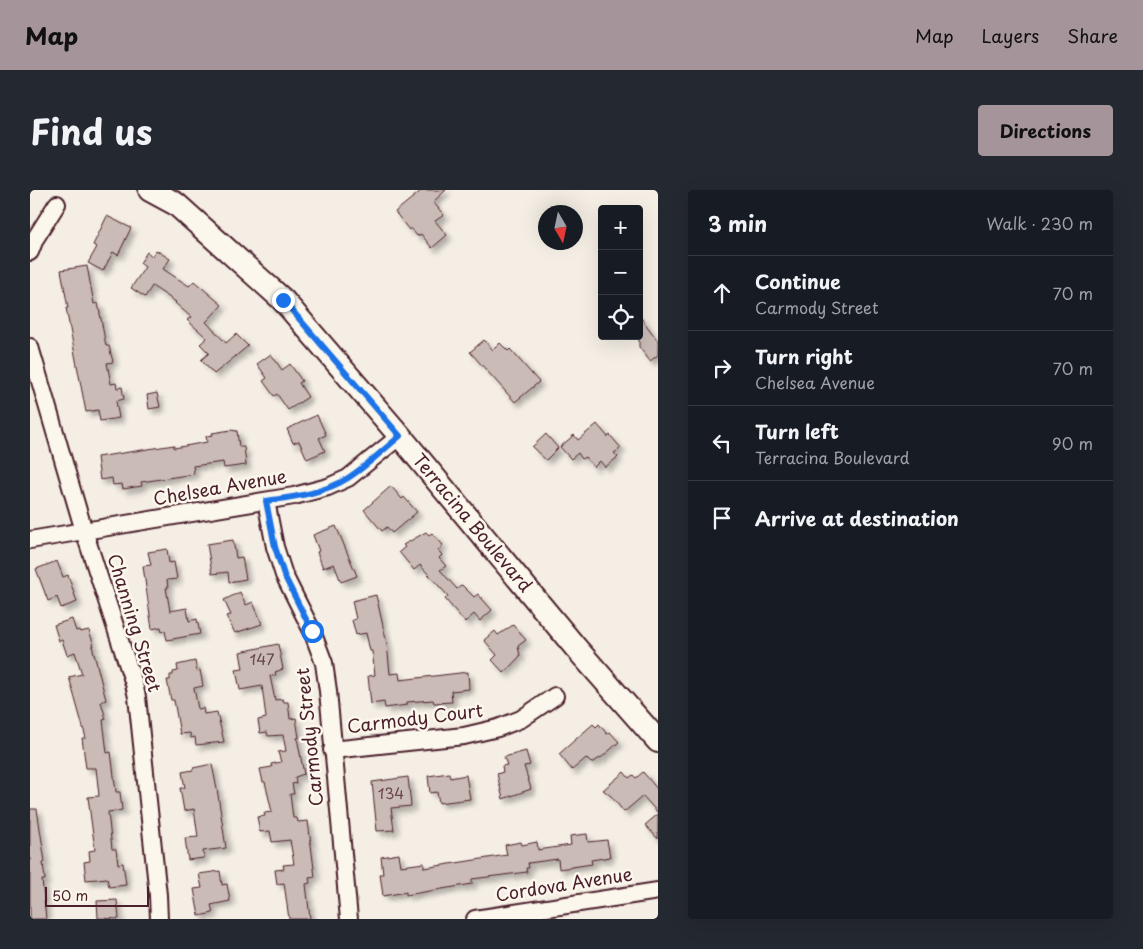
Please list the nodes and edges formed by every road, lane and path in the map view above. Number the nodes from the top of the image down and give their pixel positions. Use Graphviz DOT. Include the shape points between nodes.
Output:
graph roads {
  1 [pos="150,190"];
  2 [pos="57,204"];
  3 [pos="30,252"];
  4 [pos="30,347"];
  5 [pos="400,436"];
  6 [pos="266,501"];
  7 [pos="84,531"];
  8 [pos="30,540"];
  9 [pos="555,696"];
  10 [pos="658,741"];
  11 [pos="332,750"];
  12 [pos="658,891"];
  13 [pos="517,916"];
  14 [pos="159,919"];
  15 [pos="349,919"];
  16 [pos="475,919"];
  1 -- 5 [label="main road, Terracina Boulevard" via="176,204 283,300"];
  2 -- 3 [label="street"];
  4 -- 7 [label="street, Channing Street"];
  5 -- 6 [label="street, Chelsea Avenue" via="348,478 328,487"];
  5 -- 10 [label="main road, Terracina Boulevard" via="570,642"];
  6 -- 7 [label="street, Chelsea Avenue"];
  6 -- 11 [label="street, Carmody Street" via="284,575 324,663"];
  7 -- 8 [label="street, Chelsea Avenue"];
  7 -- 14 [label="street, Channing Street" via="137,697"];
  9 -- 11 [label="street, Carmody Court" via="522,719 498,728 464,736"];
  11 -- 15 [label="street, Carmody Street"];
  12 -- 13 [label="street, Cordova Avenue"];
  13 -- 16 [label="street, Cordova Avenue"];
}
